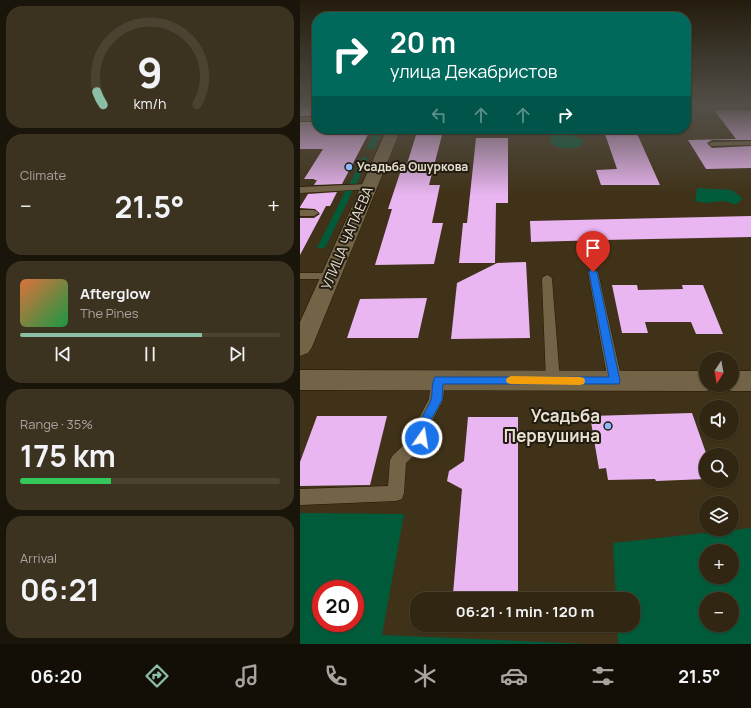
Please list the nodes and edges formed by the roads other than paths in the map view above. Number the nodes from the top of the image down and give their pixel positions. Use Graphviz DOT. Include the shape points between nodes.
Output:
graph roads {
  1 [pos="391,136"];
  2 [pos="751,143"];
  3 [pos="712,144"];
  4 [pos="369,187"];
  5 [pos="300,190"];
  6 [pos="300,213"];
  7 [pos="314,213"];
  8 [pos="593,272"];
  9 [pos="300,276"];
  10 [pos="330,276"];
  11 [pos="547,280"];
  12 [pos="300,347"];
  13 [pos="300,380"];
  14 [pos="438,380"];
  15 [pos="554,381"];
  16 [pos="615,381"];
  17 [pos="699,381"];
  18 [pos="739,381"];
  19 [pos="751,381"];
  20 [pos="300,497"];
  1 -- 4 [label="main road, УЛИЦА ЧАПАЕВА"];
  2 -- 3 [label="lane"];
  4 -- 5 [label="lane"];
  4 -- 10 [label="main road, УЛИЦА ЧАПАЕВА"];
  6 -- 7 [label="lane"];
  8 -- 16 [label="lane"];
  9 -- 10 [label="lane"];
  10 -- 12 [label="main road, УЛИЦА ЧАПАЕВА"];
  11 -- 15 [label="lane"];
  13 -- 14 [label="main road"];
  14 -- 15 [label="main road"];
  14 -- 20 [label="lane" via="436,400 426,418 422,438 398,460 396,493"];
  15 -- 16 [label="main road"];
  16 -- 17 [label="main road"];
  18 -- 19 [label="main road"];
}
